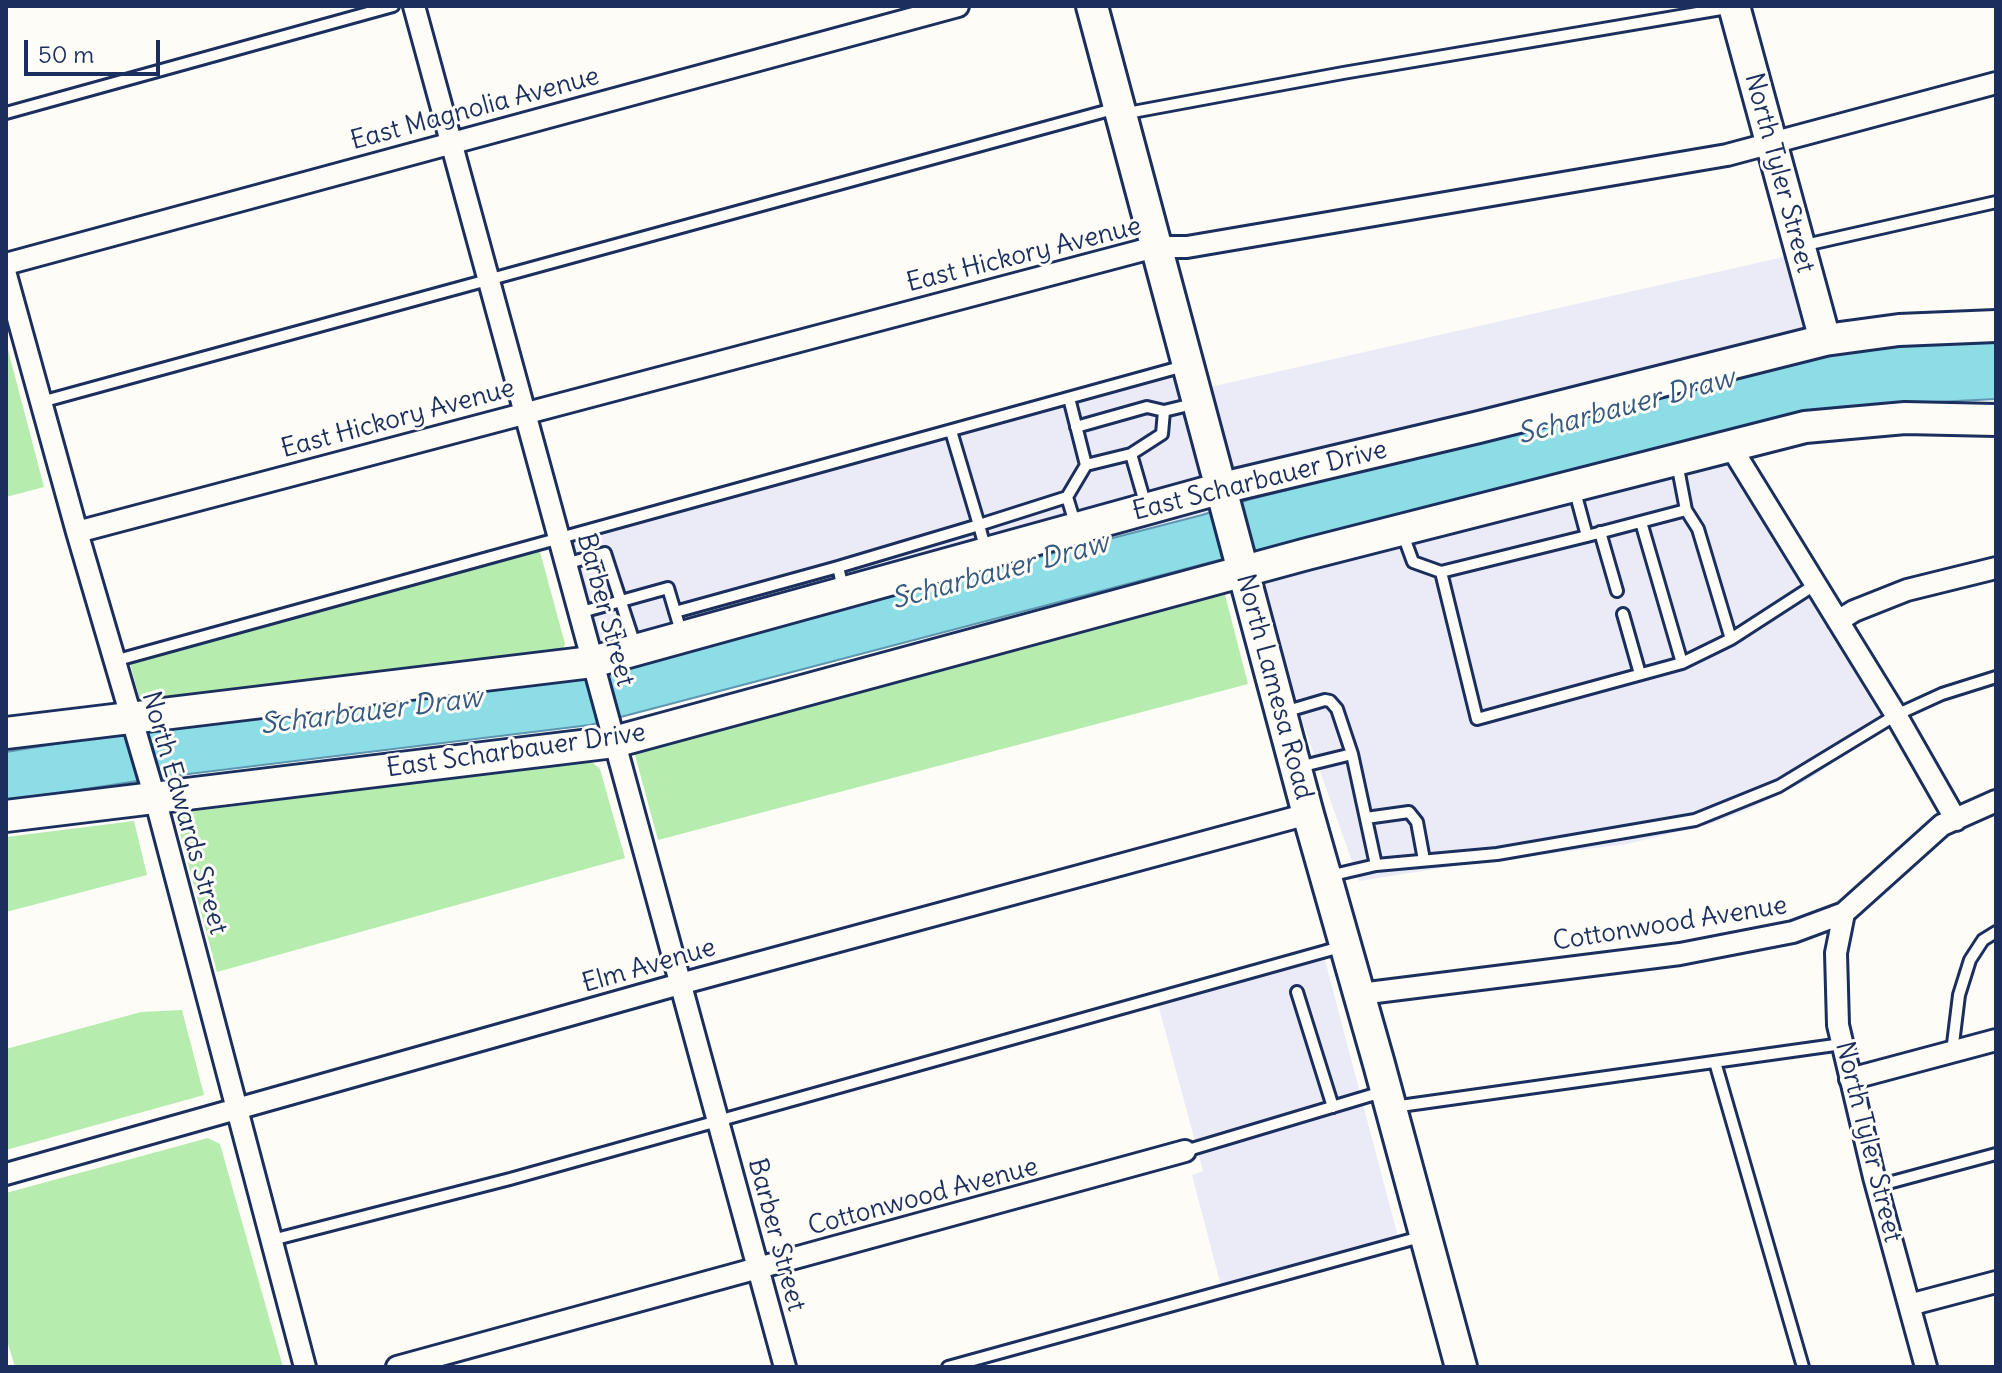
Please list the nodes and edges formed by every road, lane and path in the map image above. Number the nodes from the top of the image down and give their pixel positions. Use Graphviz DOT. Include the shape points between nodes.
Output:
graph roads {
  1 [pos="393,6"];
  2 [pos="414,6"];
  3 [pos="958,6"];
  4 [pos="1092,6"];
  5 [pos="1734,6"];
  6 [pos="1996,83"];
  7 [pos="1120,111"];
  8 [pos="6,113"];
  9 [pos="451,142"];
  10 [pos="1772,144"];
  11 [pos="1996,202"];
  12 [pos="1155,247"];
  13 [pos="1799,247"];
  14 [pos="6,264"];
  15 [pos="6,275"];
  16 [pos="489,280"];
  17 [pos="1996,326"];
  18 [pos="1825,340"];
  19 [pos="1188,364"];
  20 [pos="1069,398"];
  21 [pos="41,402"];
  22 [pos="1199,403"];
  23 [pos="1164,411"];
  24 [pos="525,412"];
  25 [pos="1996,420"];
  26 [pos="1076,427"];
  27 [pos="951,431"];
  28 [pos="1731,447"];
  29 [pos="1131,454"];
  30 [pos="1676,460"];
  31 [pos="1086,465"];
  32 [pos="1574,486"];
  33 [pos="1224,495"];
  34 [pos="1067,497"];
  35 [pos="1146,509"];
  36 [pos="1686,510"];
  37 [pos="1641,522"];
  38 [pos="1076,528"];
  39 [pos="1401,530"];
  40 [pos="77,532"];
  41 [pos="1600,532"];
  42 [pos="1587,536"];
  43 [pos="559,538"];
  44 [pos="983,539"];
  45 [pos="565,564"];
  46 [pos="1243,568"];
  47 [pos="1996,568"];
  48 [pos="1441,572"];
  49 [pos="1817,584"];
  50 [pos="1617,591"];
  51 [pos="622,600"];
  52 [pos="578,613"];
  53 [pos="1623,614"];
  54 [pos="1838,621"];
  55 [pos="679,624"];
  56 [pos="1731,639"];
  57 [pos="636,650"];
  58 [pos="114,661"];
  59 [pos="592,662"];
  60 [pos="1682,663"];
  61 [pos="1640,674"];
  62 [pos="1996,677"];
  63 [pos="1282,713"];
  64 [pos="1896,715"];
  65 [pos="130,718"];
  66 [pos="6,733"];
  67 [pos="614,742"];
  68 [pos="1352,754"];
  69 [pos="1297,768"];
  70 [pos="155,798"];
  71 [pos="1996,801"];
  72 [pos="1308,814"];
  73 [pos="6,816"];
  74 [pos="1366,818"];
  75 [pos="1956,820"];
  76 [pos="1424,860"];
  77 [pos="1376,865"];
  78 [pos="1326,877"];
  79 [pos="1844,913"];
  80 [pos="1996,932"];
  81 [pos="1346,946"];
  82 [pos="680,984"];
  83 [pos="1297,992"];
  84 [pos="1360,994"];
  85 [pos="1996,1040"];
  86 [pos="1842,1044"];
  87 [pos="1952,1052"];
  88 [pos="1715,1062"];
  89 [pos="1850,1079"];
  90 [pos="1389,1099"];
  91 [pos="1333,1107"];
  92 [pos="237,1109"];
  93 [pos="718,1121"];
  94 [pos="1185,1151"];
  95 [pos="1996,1154"];
  96 [pos="6,1174"];
  97 [pos="1877,1186"];
  98 [pos="1425,1236"];
  99 [pos="272,1240"];
  100 [pos="759,1269"];
  101 [pos="1996,1282"];
  102 [pos="1909,1305"];
  103 [pos="305,1367"];
  104 [pos="397,1367"];
  105 [pos="785,1367"];
  106 [pos="948,1367"];
  107 [pos="1461,1367"];
  108 [pos="1803,1367"];
  109 [pos="1926,1367"];
  1 -- 8 [label="lane"];
  2 -- 9 [label="street, Barber Street"];
  3 -- 9 [label="street, East Magnolia Avenue"];
  4 -- 7 [label="main road, North Lamesa Road"];
  5 -- 7 [label="lane"];
  5 -- 10 [label="main road, North Tyler Street"];
  6 -- 10 [label="street, East Hickory Avenue"];
  7 -- 12 [label="main road, North Lamesa Road"];
  7 -- 16 [label="lane" via="960,149"];
  9 -- 14 [label="street, East Magnolia Avenue"];
  9 -- 16 [label="street, Barber Street"];
  10 -- 12 [label="street, East Hickory Avenue" via="1187,247"];
  10 -- 13 [label="main road, North Tyler Street"];
  11 -- 13 [label="lane"];
  12 -- 19 [label="main road, North Lamesa Road"];
  12 -- 24 [label="street, East Hickory Avenue"];
  13 -- 18 [label="main road, North Tyler Street"];
  15 -- 21 [label="street, North Edwards Street"];
  16 -- 21 [label="lane"];
  16 -- 24 [label="street, Barber Street"];
  17 -- 18 [label="main road, East Scharbauer Drive"];
  18 -- 33 [label="main road, East Scharbauer Drive"];
  19 -- 20 [label="lane"];
  19 -- 22 [label="main road, North Lamesa Road"];
  20 -- 26 [label="lane"];
  20 -- 27 [label="lane"];
  21 -- 40 [label="street, North Edwards Street"];
  22 -- 23 [label="lane"];
  22 -- 33 [label="main road, North Lamesa Road"];
  23 -- 26 [label="lane" via="1147,407"];
  23 -- 29 [label="lane" via="1162,434"];
  24 -- 40 [label="street, East Hickory Avenue"];
  24 -- 43 [label="street, Barber Street"];
  25 -- 28 [label="main road, East Scharbauer Drive" via="1848,421"];
  26 -- 31 [label="lane"];
  27 -- 43 [label="lane"];
  27 -- 44 [label="lane"];
  28 -- 30 [label="main road, East Scharbauer Drive"];
  28 -- 49 [label="street"];
  29 -- 31 [label="lane"];
  29 -- 35 [label="lane"];
  30 -- 32 [label="main road, East Scharbauer Drive"];
  30 -- 36 [label="lane"];
  31 -- 34 [label="lane"];
  32 -- 39 [label="main road, East Scharbauer Drive"];
  32 -- 42 [label="lane"];
  33 -- 35 [label="main road, East Scharbauer Drive"];
  33 -- 46 [label="main road, North Lamesa Road"];
  34 -- 38 [label="lane"];
  34 -- 44 [label="lane"];
  35 -- 38 [label="main road, East Scharbauer Drive"];
  36 -- 37 [label="lane"];
  36 -- 56 [label="lane" via="1698,529"];
  37 -- 41 [label="lane"];
  37 -- 60 [label="lane"];
  38 -- 44 [label="main road, East Scharbauer Drive"];
  39 -- 46 [label="main road, East Scharbauer Drive"];
  39 -- 48 [label="lane" via="1413,562"];
  40 -- 58 [label="street, North Edwards Street"];
  41 -- 42 [label="lane"];
  41 -- 50 [label="lane"];
  42 -- 48 [label="lane"];
  43 -- 45 [label="street, Barber Street"];
  43 -- 58 [label="lane"];
  44 -- 55 [label="main road, East Scharbauer Drive"];
  45 -- 51 [label="lane" via="605,553"];
  45 -- 52 [label="street, Barber Street"];
  46 -- 63 [label="main road, North Lamesa Road"];
  46 -- 67 [label="main road, East Scharbauer Drive"];
  47 -- 54 [label="street" via="1907,590"];
  48 -- 61 [label="lane" via="1477,719"];
  49 -- 54 [label="street"];
  49 -- 56 [label="lane"];
  51 -- 52 [label="lane"];
  51 -- 55 [label="lane" via="668,588"];
  51 -- 57 [label="lane"];
  52 -- 59 [label="street, Barber Street"];
  53 -- 61 [label="lane"];
  54 -- 64 [label="street"];
  55 -- 57 [label="main road, East Scharbauer Drive"];
  56 -- 60 [label="lane"];
  57 -- 59 [label="main road, East Scharbauer Drive"];
  58 -- 65 [label="street, North Edwards Street"];
  59 -- 65 [label="main road, East Scharbauer Drive"];
  59 -- 67 [label="street, Barber Street"];
  60 -- 61 [label="lane"];
  62 -- 64 [label="lane"];
  63 -- 68 [label="lane" via="1330,701"];
  63 -- 69 [label="main road, North Lamesa Road"];
  64 -- 75 [label="street"];
  64 -- 76 [label="lane" via="1779,786 1695,820 1497,854"];
  65 -- 66 [label="main road, East Scharbauer Drive"];
  65 -- 70 [label="street, North Edwards Street"];
  67 -- 70 [label="main road, East Scharbauer Drive"];
  67 -- 82 [label="street, Barber Street"];
  68 -- 69 [label="lane"];
  68 -- 74 [label="lane"];
  69 -- 72 [label="main road, North Lamesa Road"];
  70 -- 73 [label="main road, East Scharbauer Drive"];
  70 -- 92 [label="street, North Edwards Street"];
  71 -- 75 [label="street, Cottonwood Avenue"];
  72 -- 78 [label="main road, North Lamesa Road"];
  72 -- 82 [label="street, Elm Avenue"];
  74 -- 76 [label="lane" via="1409,812 1417,822"];
  74 -- 77 [label="lane"];
  75 -- 79 [label="street, Cottonwood Avenue" via="1942,825"];
  76 -- 77 [label="lane"];
  77 -- 78 [label="lane"];
  78 -- 81 [label="main road, North Lamesa Road"];
  79 -- 84 [label="street, Cottonwood Avenue" via="1793,932 1680,954"];
  79 -- 86 [label="street, North Tyler Street" via="1836,953"];
  80 -- 87 [label="lane" via="1983,940 1970,960 1959,995"];
  81 -- 84 [label="main road, North Lamesa Road"];
  81 -- 93 [label="lane"];
  82 -- 92 [label="street, Elm Avenue"];
  82 -- 93 [label="street, Barber Street"];
  83 -- 91 [label="lane"];
  84 -- 90 [label="main road, North Lamesa Road"];
  85 -- 87 [label="street"];
  86 -- 88 [label="lane"];
  86 -- 89 [label="street, North Tyler Street"];
  87 -- 89 [label="street"];
  88 -- 90 [label="lane"];
  88 -- 108 [label="lane"];
  89 -- 97 [label="street, North Tyler Street"];
  90 -- 91 [label="lane"];
  90 -- 98 [label="main road, North Lamesa Road"];
  91 -- 94 [label="lane"];
  92 -- 96 [label="street, Elm Avenue"];
  92 -- 99 [label="street, North Edwards Street"];
  93 -- 99 [label="lane"];
  93 -- 100 [label="street, Barber Street"];
  94 -- 100 [label="street, Cottonwood Avenue"];
  95 -- 97 [label="lane"];
  97 -- 102 [label="street, North Tyler Street"];
  98 -- 106 [label="lane"];
  98 -- 107 [label="main road, North Lamesa Road"];
  99 -- 103 [label="street, North Edwards Street"];
  100 -- 104 [label="street, Cottonwood Avenue"];
  100 -- 105 [label="street, Barber Street"];
  101 -- 102 [label="street"];
  102 -- 109 [label="street, North Tyler Street"];
}
